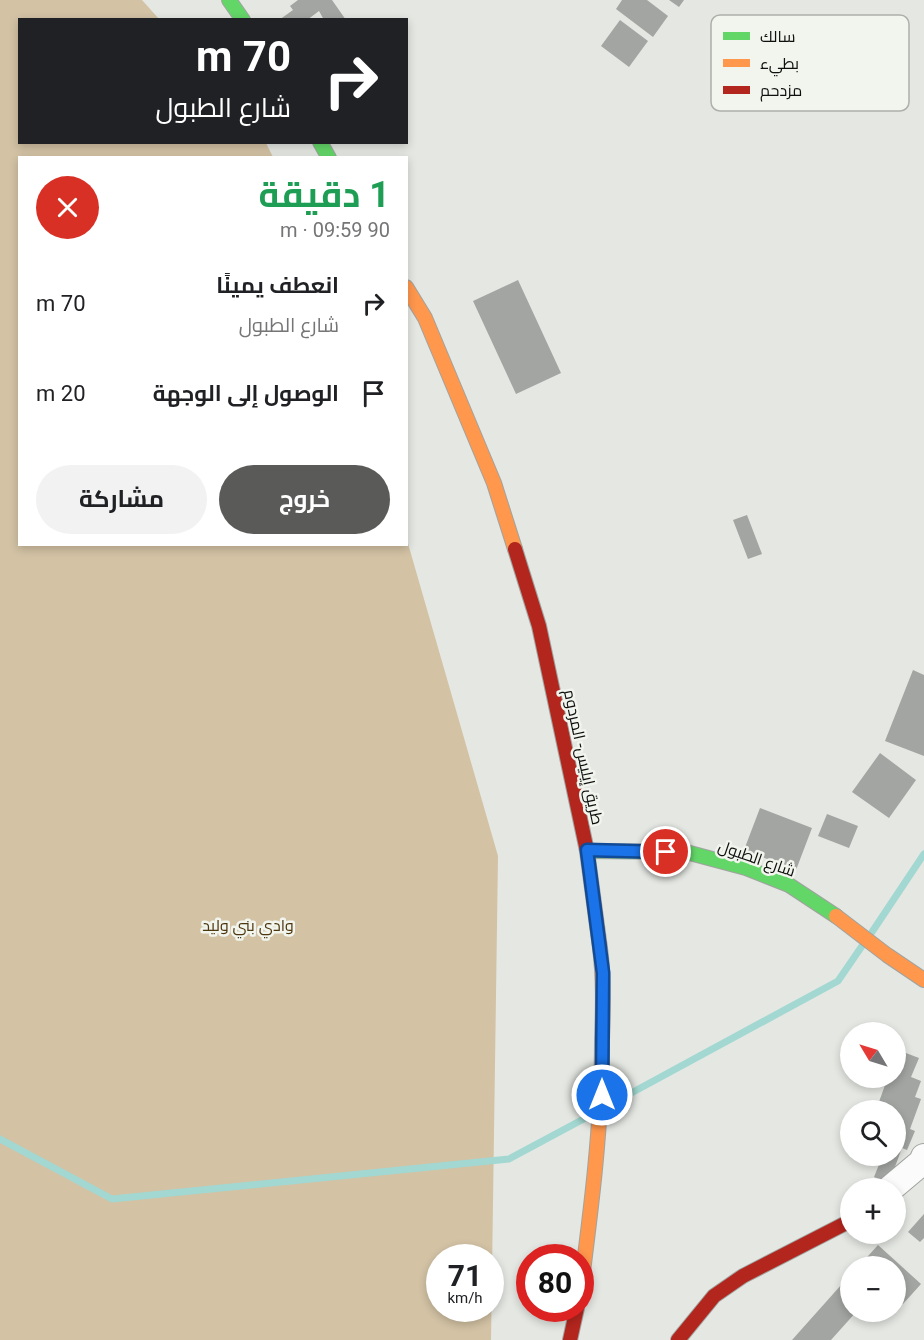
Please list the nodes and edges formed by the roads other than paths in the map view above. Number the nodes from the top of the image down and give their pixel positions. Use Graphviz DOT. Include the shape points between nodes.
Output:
graph roads {
  1 [pos="229,0"];
  2 [pos="242,18"];
  3 [pos="408,291"];
  4 [pos="587,850"];
  5 [pos="924,980"];
  6 [pos="923,1160"];
  7 [pos="902,1178"];
  8 [pos="840,1226"];
  9 [pos="586,1244"];
  10 [pos="574,1322"];
  11 [pos="570,1340"];
  12 [pos="678,1340"];
  1 -- 2 [label="main road"];
  3 -- 4 [label="main road, طريق إيليس- المردوم" via="425,318 494,483 539,626"];
  4 -- 5 [label="main road, شارع الطبول" via="686,852 746,868 789,885"];
  4 -- 9 [label="main road, طريق إيليس- المردوم" via="603,973 602,1095"];
  6 -- 7 [label="street"];
  8 -- 12 [label="main road" via="743,1276 714,1296"];
  10 -- 11 [label="main road"];
}
